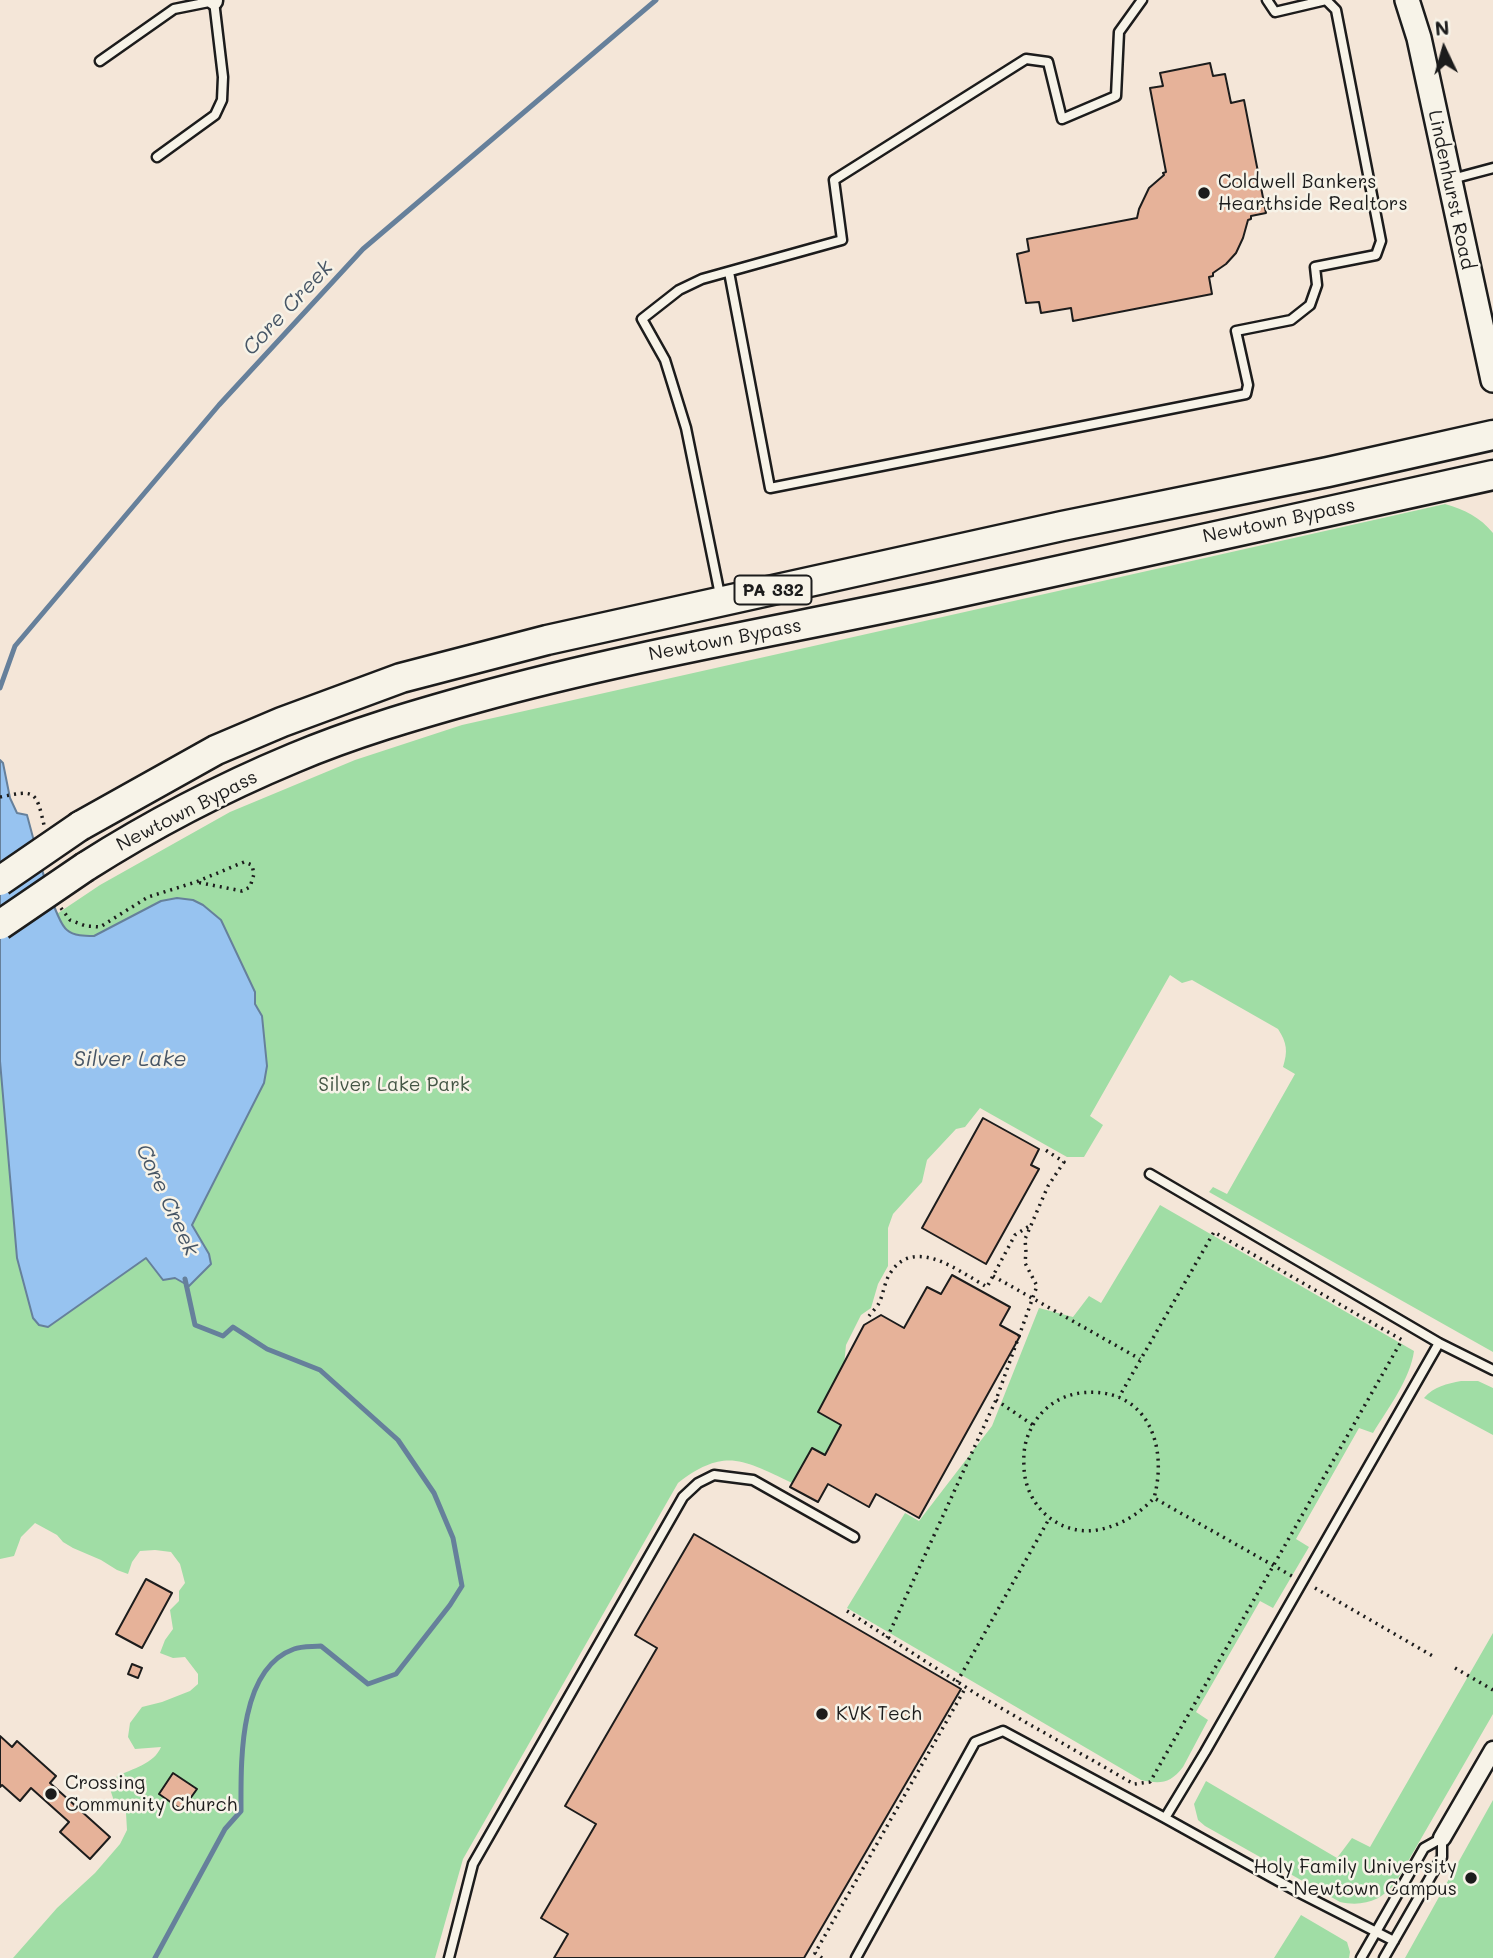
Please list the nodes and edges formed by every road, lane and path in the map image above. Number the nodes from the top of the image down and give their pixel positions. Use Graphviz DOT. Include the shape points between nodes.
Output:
graph roads {
  1 [pos="1142,0"];
  2 [pos="1267,0"];
  3 [pos="1407,0"];
  4 [pos="214,1"];
  5 [pos="100,61"];
  6 [pos="157,157"];
  7 [pos="1493,168"];
  8 [pos="1449,180"];
  9 [pos="729,272"];
  10 [pos="1493,380"];
  11 [pos="1493,435"];
  12 [pos="1493,475"];
  13 [pos="722,601"];
  14 [pos="0,797"];
  15 [pos="46,835"];
  16 [pos="0,881"];
  17 [pos="196,882"];
  18 [pos="59,897"];
  19 [pos="0,925"];
  20 [pos="1044,1149"];
  21 [pos="1150,1174"];
  22 [pos="1031,1224"];
  23 [pos="993,1276"];
  24 [pos="1032,1298"];
  25 [pos="869,1316"];
  26 [pos="1439,1343"];
  27 [pos="1140,1359"];
  28 [pos="1493,1370"];
  29 [pos="1119,1397"];
  30 [pos="996,1400"];
  31 [pos="1033,1425"];
  32 [pos="1154,1498"];
  33 [pos="1049,1518"];
  34 [pos="854,1537"];
  35 [pos="1274,1565"];
  36 [pos="1292,1576"];
  37 [pos="1315,1588"];
  38 [pos="847,1611"];
  39 [pos="887,1638"];
  40 [pos="1436,1658"];
  41 [pos="1455,1668"];
  42 [pos="957,1682"];
  43 [pos="966,1687"];
  44 [pos="1493,1690"];
  45 [pos="1493,1751"];
  46 [pos="1165,1818"];
  47 [pos="1442,1838"];
  48 [pos="1376,1932"];
  49 [pos="1394,1941"];
  50 [pos="449,1958"];
  51 [pos="822,1958"];
  52 [pos="856,1958"];
  53 [pos="1361,1958"];
  54 [pos="1384,1958"];
  1 -- 9 [label="lane" via="1118,32 1115,96 1062,118 1048,62 1026,60 834,180 842,240"];
  2 -- 9 [label="lane" via="1275,12 1326,0 1336,10 1381,241 1376,254 1315,267 1317,285 1310,305 1291,320 1236,331 1246,394 770,488"];
  3 -- 8 [label="street, Lindenhurst Road"];
  4 -- 5 [label="lane" via="174,9"];
  4 -- 6 [label="lane" via="222,100 215,115"];
  7 -- 8 [label="lane"];
  8 -- 10 [label="street, Lindenhurst Road"];
  9 -- 13 [label="lane" via="679,290 642,319 665,360 687,428"];
  11 -- 13 [label="highway, Newtown Bypass / PA 332"];
  12 -- 19 [label="highway, Newtown Bypass / PA 332, bridge" via="626,661 426,711 232,785 120,845"];
  13 -- 16 [label="highway, Newtown Bypass / PA 332, bridge" via="401,678 282,722 216,750 80,826"];
  14 -- 15 [label="path" via="33,795"];
  17 -- 17 [label="path" via="244,862 252,865 254,874 250,887 242,891"];
  17 -- 18 [label="path" via="149,897 100,926 70,920"];
  20 -- 22 [label="path" via="1064,1162"];
  21 -- 26 [label="lane"];
  22 -- 23 [label="path" via="1015,1235"];
  22 -- 24 [label="path" via="1025,1263 1037,1286"];
  23 -- 24 [label="path"];
  23 -- 25 [label="path" via="987,1287 932,1257 911,1257 892,1270 880,1302"];
  24 -- 27 [label="path"];
  24 -- 30 [label="path"];
  26 -- 28 [label="lane"];
  26 -- 46 [label="lane"];
  27 -- 29 [label="path"];
  27 -- 35 [label="path" via="1214,1232 1402,1340"];
  29 -- 31 [label="path" via="1098,1392 1072,1394 1047,1407"];
  29 -- 32 [label="path" via="1131,1403 1155,1436 1159,1475"];
  30 -- 31 [label="path"];
  30 -- 39 [label="path"];
  31 -- 33 [label="path" via="1023,1448 1024,1476 1032,1500"];
  32 -- 33 [label="path" via="1135,1515 1097,1530 1068,1527"];
  32 -- 35 [label="path"];
  33 -- 42 [label="path"];
  34 -- 50 [label="lane" via="753,1480 714,1475 683,1497 473,1864"];
  35 -- 36 [label="path"];
  35 -- 43 [label="path" via="1150,1782 1134,1784"];
  37 -- 40 [label="path"];
  38 -- 39 [label="path"];
  39 -- 42 [label="path"];
  41 -- 44 [label="path"];
  42 -- 43 [label="path"];
  43 -- 51 [label="path" via="815,1953"];
  45 -- 47 [label="street"];
  46 -- 48 [label="lane"];
  46 -- 52 [label="lane" via="1003,1731 975,1742"];
  47 -- 48 [label="lane" via="1424,1849"];
  47 -- 49 [label="lane" via="1441,1857"];
  48 -- 49 [label="lane"];
  48 -- 53 [label="lane"];
  49 -- 54 [label="lane"];
}
